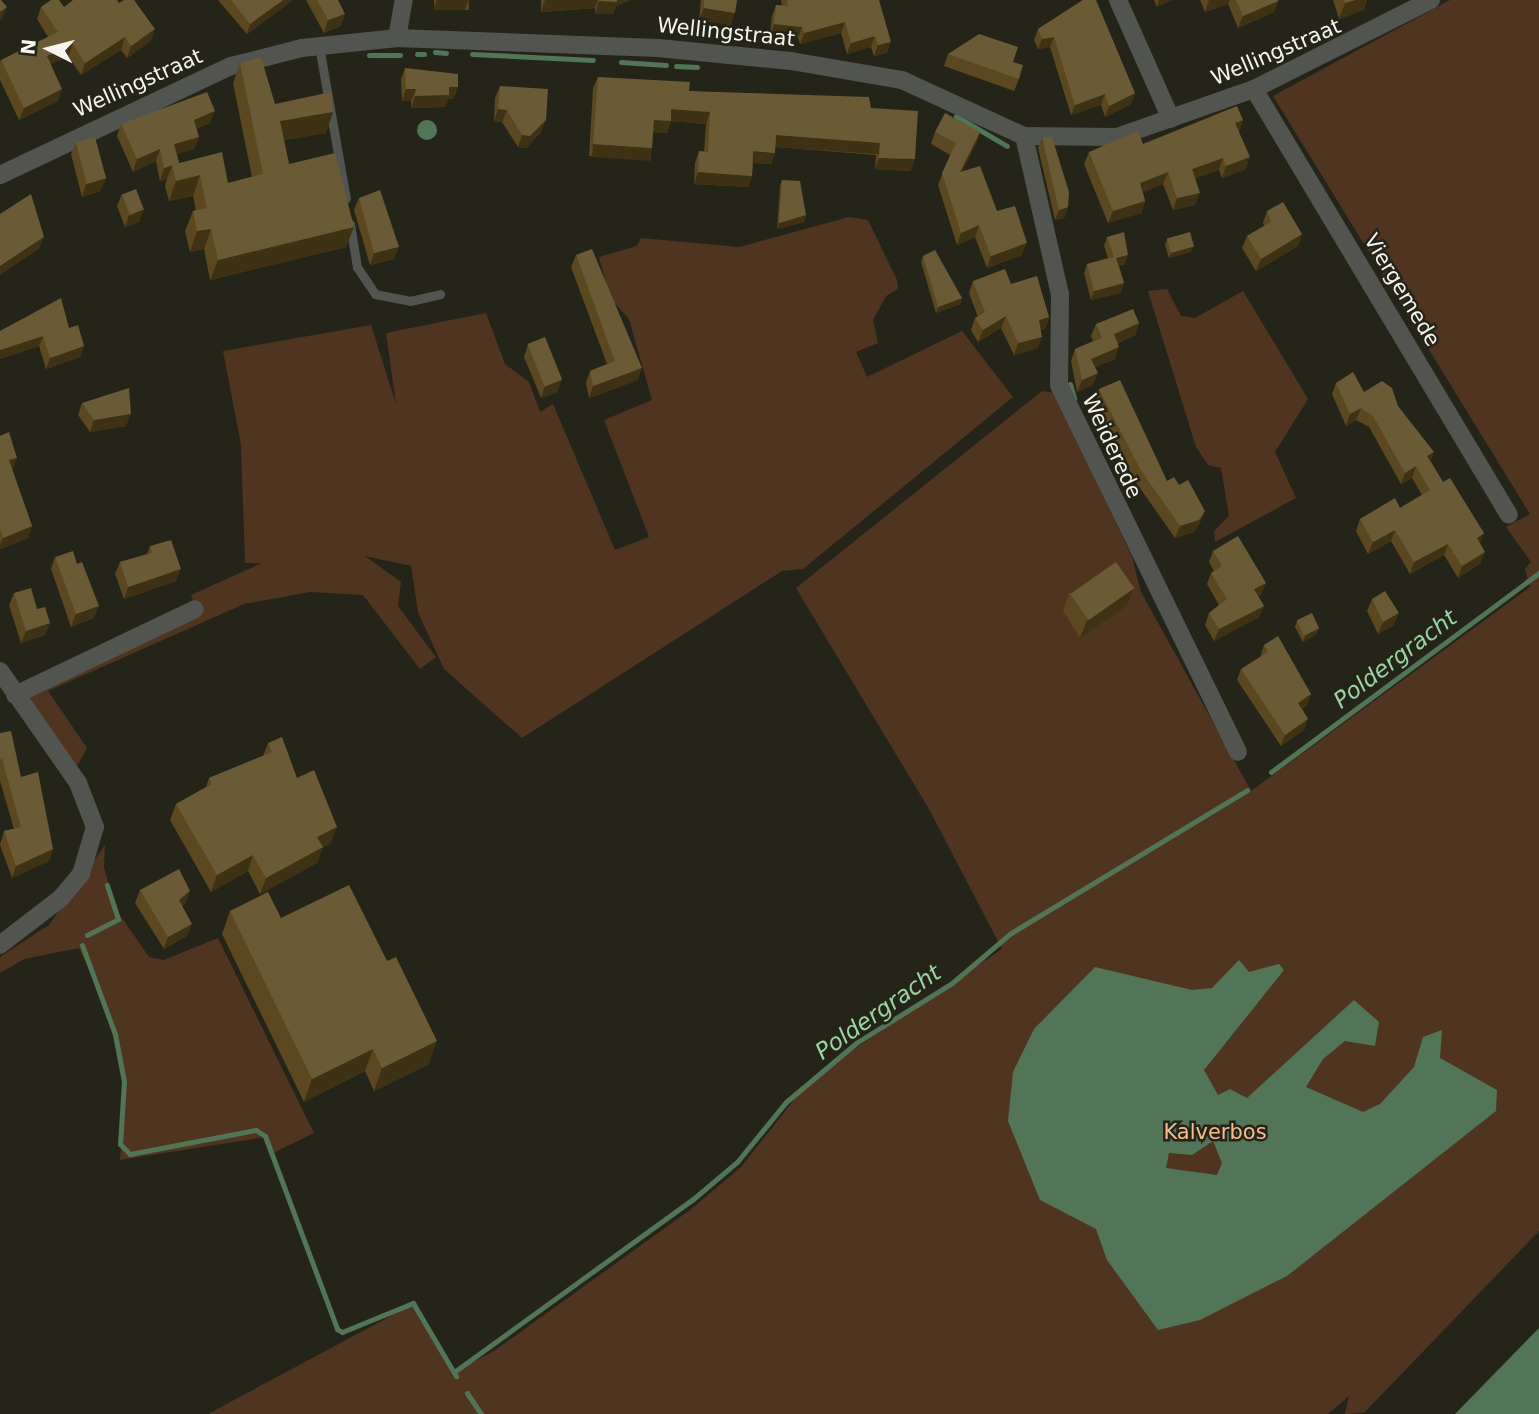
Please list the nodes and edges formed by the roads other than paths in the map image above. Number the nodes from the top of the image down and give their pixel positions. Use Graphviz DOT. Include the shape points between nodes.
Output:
graph roads {
  1 [pos="404,0"];
  2 [pos="1118,0"];
  3 [pos="1431,0"];
  4 [pos="397,38"];
  5 [pos="319,46"];
  6 [pos="1254,89"];
  7 [pos="1171,119"];
  8 [pos="1024,136"];
  9 [pos="0,175"];
  10 [pos="440,294"];
  11 [pos="1509,515"];
  12 [pos="195,609"];
  13 [pos="0,671"];
  14 [pos="15,695"];
  15 [pos="1238,752"];
  16 [pos="0,945"];
  1 -- 4 [label="street"];
  2 -- 7 [label="street"];
  3 -- 6 [label="street, Wellingstraat"];
  4 -- 5 [label="street, Wellingstraat"];
  4 -- 8 [label="street, Wellingstraat" via="658,48 859,71 942,94"];
  5 -- 9 [label="street, Wellingstraat" via="231,66"];
  5 -- 10 [label="lane" via="358,267 375,294 410,302"];
  6 -- 7 [label="street, Wellingstraat"];
  6 -- 11 [label="street, Viergemede"];
  7 -- 8 [label="street, Wellingstraat" via="1117,137"];
  8 -- 15 [label="street, Weiderede" via="1060,294 1059,384"];
  12 -- 14 [label="street"];
  13 -- 14 [label="street"];
  14 -- 16 [label="street" via="78,783 94,827 94,845 61,898"];
}
